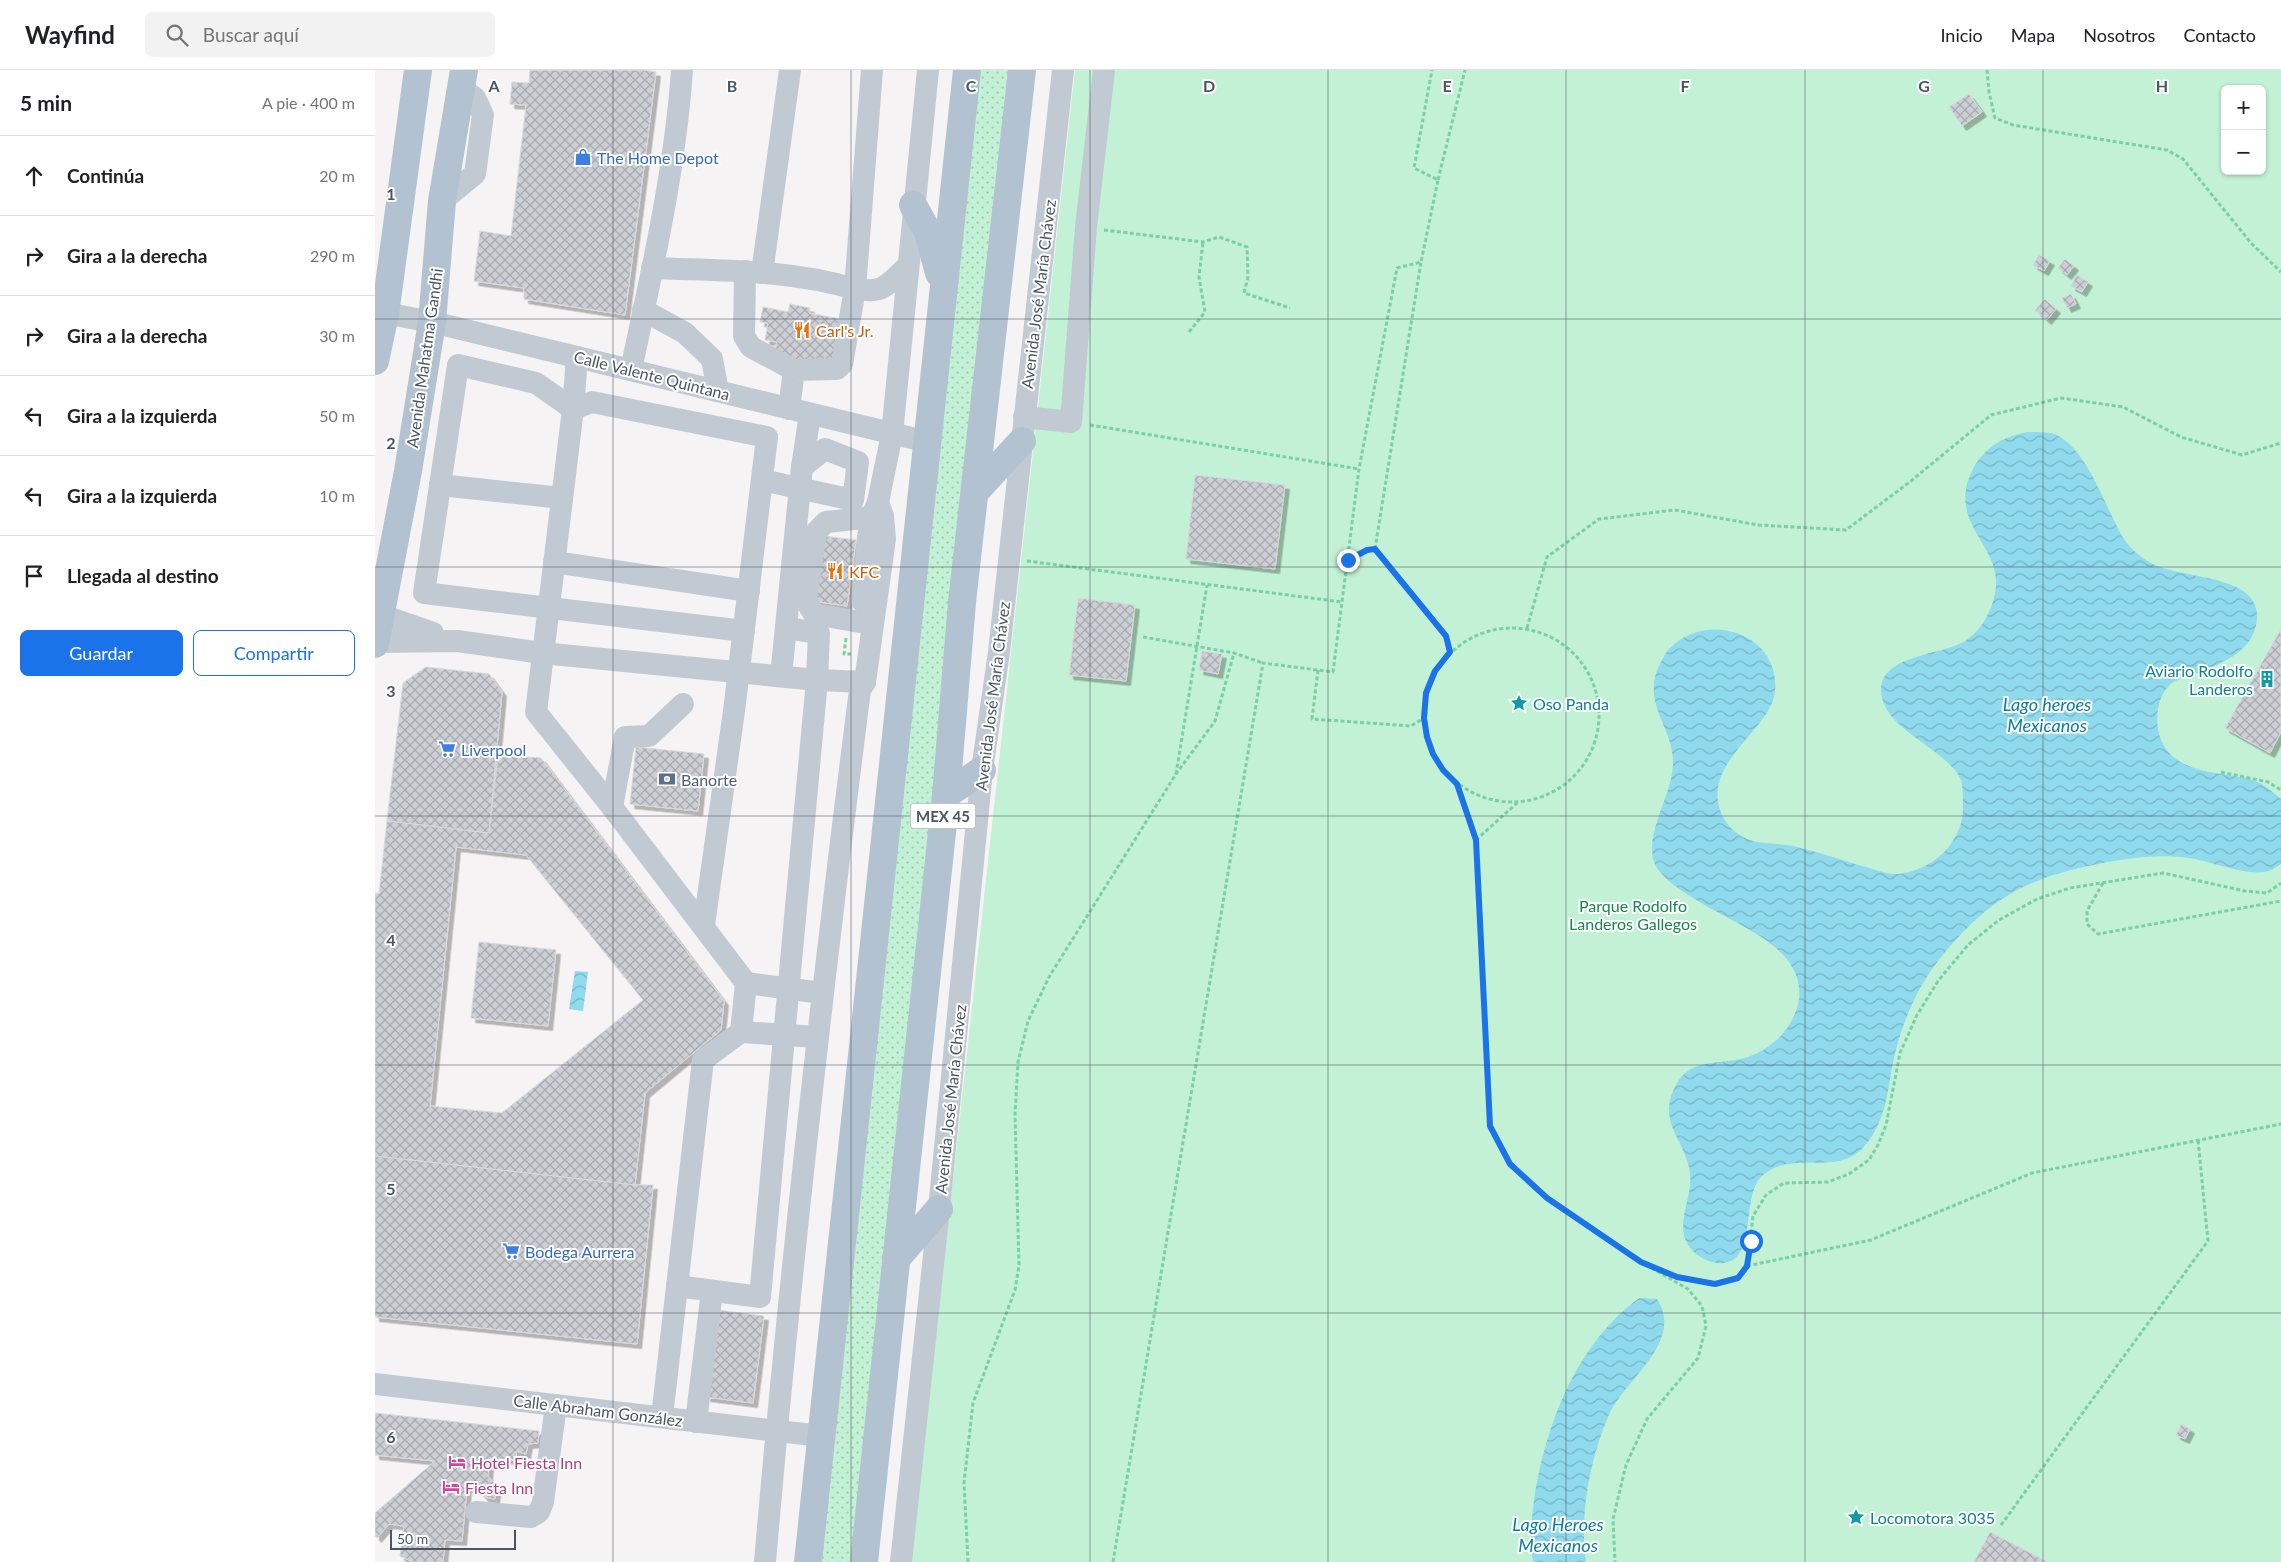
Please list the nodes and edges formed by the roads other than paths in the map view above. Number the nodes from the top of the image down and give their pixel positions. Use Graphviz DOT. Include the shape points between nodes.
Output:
graph roads {
  1 [pos="418,70"];
  2 [pos="682,70"];
  3 [pos="790,70"];
  4 [pos="872,70"];
  5 [pos="928,70"];
  6 [pos="967,70"];
  7 [pos="1023,70"];
  8 [pos="1063,70"];
  9 [pos="1104,70"];
  10 [pos="462,79"];
  11 [pos="913,205"];
  12 [pos="907,267"];
  13 [pos="652,268"];
  14 [pos="753,272"];
  15 [pos="855,289"];
  16 [pos="942,298"];
  17 [pos="643,310"];
  18 [pos="380,312"];
  19 [pos="432,322"];
  20 [pos="577,357"];
  21 [pos="375,361"];
  22 [pos="631,370"];
  23 [pos="794,370"];
  24 [pos="718,391"];
  25 [pos="573,409"];
  26 [pos="800,411"];
  27 [pos="1023,429"];
  28 [pos="892,434"];
  29 [pos="927,442"];
  30 [pos="801,477"];
  31 [pos="762,480"];
  32 [pos="440,485"];
  33 [pos="975,492"];
  34 [pos="562,498"];
  35 [pos="878,512"];
  36 [pos="554,562"];
  37 [pos="749,591"];
  38 [pos="547,608"];
  39 [pos="381,615"];
  40 [pos="860,622"];
  41 [pos="786,628"];
  42 [pos="744,631"];
  43 [pos="457,641"];
  44 [pos="375,643"];
  45 [pos="542,653"];
  46 [pos="739,671"];
  47 [pos="781,676"];
  48 [pos="817,680"];
  49 [pos="859,684"];
  50 [pos="683,704"];
  51 [pos="981,770"];
  52 [pos="946,795"];
  53 [pos="612,807"];
  54 [pos="704,926"];
  55 [pos="747,983"];
  56 [pos="789,989"];
  57 [pos="822,993"];
  58 [pos="741,1032"];
  59 [pos="784,1034"];
  60 [pos="817,1037"];
  61 [pos="939,1209"];
  62 [pos="896,1259"];
  63 [pos="677,1286"];
  64 [pos="712,1291"];
  65 [pos="760,1297"];
  66 [pos="789,1301"];
  67 [pos="375,1384"];
  68 [pos="556,1405"];
  69 [pos="663,1417"];
  70 [pos="696,1422"];
  71 [pos="776,1431"];
  72 [pos="821,1436"];
  73 [pos="477,1512"];
  74 [pos="765,1562"];
  75 [pos="808,1562"];
  76 [pos="864,1562"];
  77 [pos="901,1562"];
  1 -- 18 [label="main road"];
  2 -- 13 [label="street" via="676,129"];
  3 -- 14 [label="street"];
  4 -- 15 [label="street"];
  5 -- 11 [label="street"];
  6 -- 16 [label="main road, MEX 45"];
  7 -- 33 [label="main road, MEX 45"];
  8 -- 27 [label="street, Avenida José María Chávez"];
  9 -- 27 [label="street" via="1086,227 1080,424"];
  10 -- 19 [label="main road, Avenida Mahatma Gandhi" via="442,201"];
  11 -- 12 [label="street"];
  11 -- 16 [label="main road" via="933,247"];
  12 -- 15 [label="street" via="882,289"];
  12 -- 28 [label="street"];
  13 -- 14 [label="street"];
  13 -- 17 [label="street"];
  14 -- 15 [label="street" via="828,281"];
  14 -- 23 [label="street" via="744,336 751,347"];
  15 -- 23 [label="street" via="842,364 837,369"];
  16 -- 29 [label="main road, MEX 45"];
  17 -- 22 [label="street"];
  17 -- 24 [label="street" via="685,333 712,359"];
  18 -- 19 [label="street, Calle Valente Quintana"];
  18 -- 21 [label="main road"];
  19 -- 20 [label="street, Calle Valente Quintana"];
  19 -- 39 [label="main road, Avenida Mahatma Gandhi"];
  20 -- 22 [label="street, Calle Valente Quintana"];
  20 -- 25 [label="street"];
  22 -- 24 [label="street, Calle Valente Quintana"];
  23 -- 26 [label="street"];
  24 -- 26 [label="street, Calle Valente Quintana"];
  25 -- 31 [label="street" via="592,402 767,437"];
  25 -- 32 [label="street" via="536,383 458,365"];
  25 -- 34 [label="street"];
  26 -- 28 [label="street, Calle Valente Quintana"];
  26 -- 30 [label="street"];
  27 -- 33 [label="main road"];
  27 -- 51 [label="street, Avenida José María Chávez" via="999,652"];
  28 -- 29 [label="street, Calle Valente Quintana"];
  28 -- 35 [label="street"];
  29 -- 72 [label="main road, MEX 45"];
  30 -- 31 [label="street"];
  30 -- 41 [label="street"];
  31 -- 37 [label="street"];
  32 -- 34 [label="street"];
  32 -- 38 [label="street" via="424,593"];
  33 -- 52 [label="main road, MEX 45"];
  34 -- 36 [label="street"];
  35 -- 40 [label="street"];
  35 -- 40 [label="street" via="826,522 817,532 806,601 814,614"];
  35 -- 49 [label="street" via="885,539"];
  36 -- 37 [label="street"];
  36 -- 38 [label="street"];
  37 -- 42 [label="street"];
  38 -- 42 [label="street"];
  38 -- 45 [label="street"];
  39 -- 43 [label="street"];
  39 -- 44 [label="main road, Avenida Mahatma Gandhi"];
  40 -- 49 [label="street"];
  41 -- 47 [label="street"];
  41 -- 48 [label="street" via="819,633"];
  42 -- 46 [label="street"];
  43 -- 44 [label="street"];
  43 -- 45 [label="street"];
  45 -- 46 [label="street"];
  45 -- 53 [label="street" via="536,712"];
  46 -- 47 [label="street"];
  46 -- 54 [label="street"];
  47 -- 48 [label="street"];
  48 -- 49 [label="street"];
  48 -- 56 [label="street"];
  49 -- 57 [label="street"];
  50 -- 53 [label="street" via="649,736 625,737"];
  51 -- 52 [label="main road"];
  51 -- 61 [label="street, Avenida José María Chávez"];
  52 -- 62 [label="main road, MEX 45"];
  53 -- 54 [label="street"];
  54 -- 55 [label="street"];
  55 -- 56 [label="street"];
  55 -- 58 [label="street"];
  56 -- 57 [label="street"];
  56 -- 59 [label="street"];
  57 -- 60 [label="street"];
  58 -- 59 [label="street"];
  58 -- 63 [label="street" via="703,1060"];
  59 -- 60 [label="street"];
  59 -- 65 [label="street"];
  60 -- 66 [label="street"];
  61 -- 62 [label="main road"];
  61 -- 77 [label="street, Avenida José María Chávez"];
  62 -- 76 [label="main road, MEX 45"];
  63 -- 64 [label="street"];
  63 -- 69 [label="street"];
  64 -- 65 [label="street"];
  64 -- 70 [label="street"];
  65 -- 66 [label="street"];
  66 -- 71 [label="street"];
  67 -- 68 [label="street, Calle Abraham González"];
  68 -- 69 [label="street, Calle Abraham González"];
  68 -- 73 [label="street" via="539,1512 531,1517"];
  69 -- 70 [label="street, Calle Abraham González"];
  70 -- 71 [label="street, Calle Abraham González"];
  71 -- 72 [label="street, Calle Abraham González"];
  71 -- 74 [label="street"];
  72 -- 75 [label="main road, MEX 45"];
}
